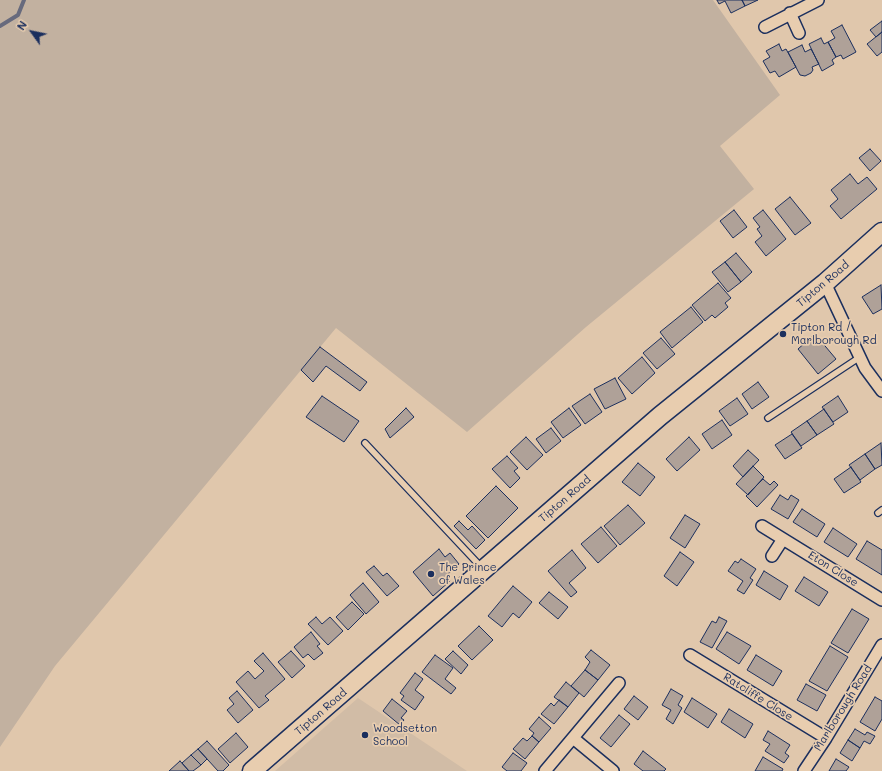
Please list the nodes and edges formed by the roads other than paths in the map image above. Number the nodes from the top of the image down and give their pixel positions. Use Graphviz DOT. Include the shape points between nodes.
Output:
graph roads {
  1 [pos="818,0"];
  2 [pos="790,13"];
  3 [pos="765,27"];
  4 [pos="799,33"];
  5 [pos="882,232"];
  6 [pos="826,283"];
  7 [pos="860,357"];
  8 [pos="882,391"];
  9 [pos="768,418"];
  10 [pos="365,443"];
  11 [pos="762,526"];
  12 [pos="783,539"];
  13 [pos="772,556"];
  14 [pos="484,570"];
  15 [pos="882,600"];
  16 [pos="882,645"];
  17 [pos="690,655"];
  18 [pos="619,683"];
  19 [pos="573,738"];
  20 [pos="826,738"];
  21 [pos="252,771"];
  22 [pos="545,771"];
  23 [pos="613,771"];
  24 [pos="804,771"];
  1 -- 2 [label="street"];
  2 -- 3 [label="street"];
  2 -- 4 [label="street"];
  5 -- 6 [label="main road, Tipton Road"];
  6 -- 7 [label="street"];
  6 -- 14 [label="main road, Tipton Road" via="660,416"];
  7 -- 8 [label="street"];
  7 -- 9 [label="lane"];
  10 -- 14 [label="lane"];
  11 -- 12 [label="street, Eton Close"];
  12 -- 13 [label="street"];
  12 -- 15 [label="street, Eton Close"];
  14 -- 21 [label="main road, Tipton Road"];
  16 -- 20 [label="street, Marlborough Road"];
  17 -- 20 [label="street, Ratcliffe Close"];
  18 -- 19 [label="street"];
  19 -- 22 [label="street"];
  19 -- 23 [label="street"];
  20 -- 24 [label="street, Marlborough Road"];
}
